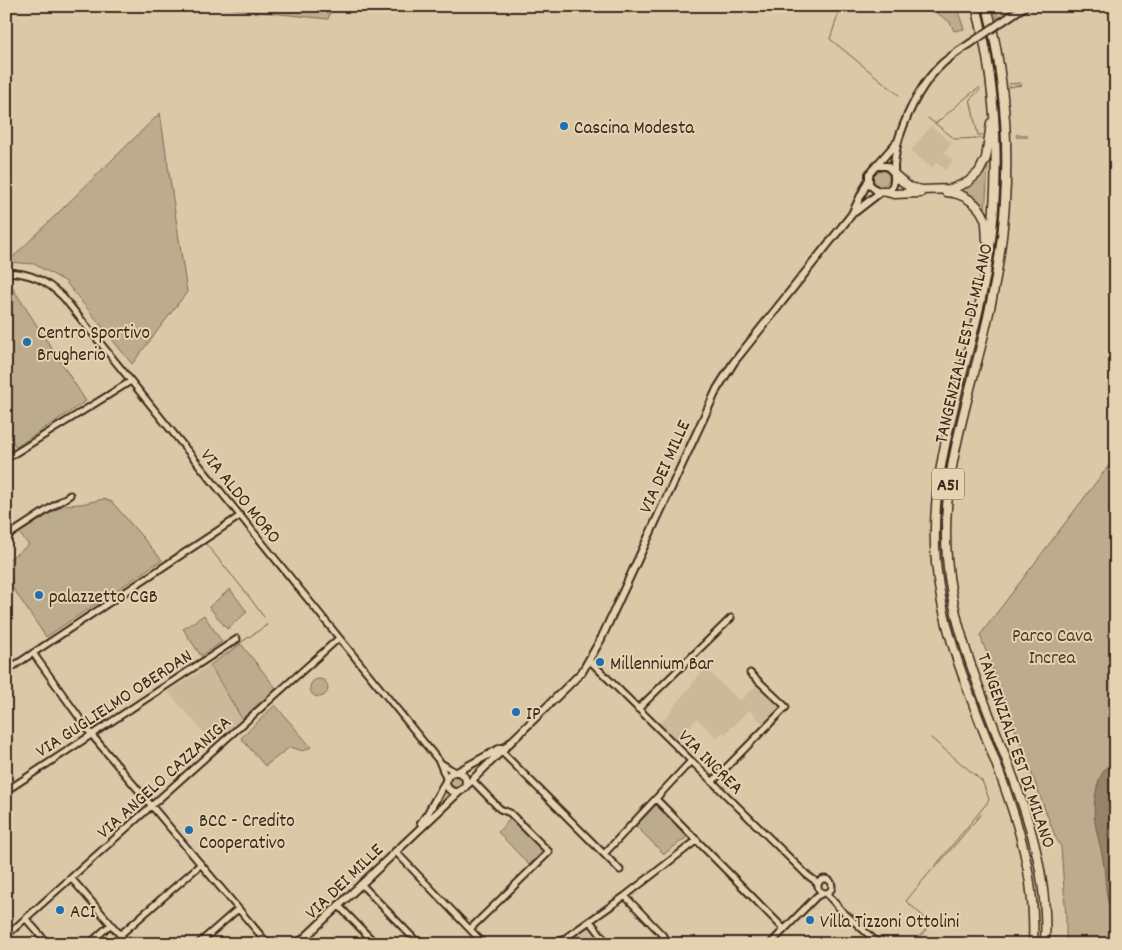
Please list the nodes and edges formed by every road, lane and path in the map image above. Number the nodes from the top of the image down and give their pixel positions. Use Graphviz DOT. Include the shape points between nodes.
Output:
graph roads {
  1 [pos="976,6"];
  2 [pos="988,6"];
  3 [pos="1025,6"];
  4 [pos="993,118"];
  5 [pos="898,141"];
  6 [pos="876,166"];
  7 [pos="895,174"];
  8 [pos="868,181"];
  9 [pos="883,191"];
  10 [pos="852,214"];
  11 [pos="989,254"];
  12 [pos="6,272"];
  13 [pos="131,381"];
  14 [pos="6,459"];
  15 [pos="70,495"];
  16 [pos="240,516"];
  17 [pos="6,537"];
  18 [pos="731,618"];
  19 [pos="339,638"];
  20 [pos="237,639"];
  21 [pos="33,653"];
  22 [pos="6,656"];
  23 [pos="590,661"];
  24 [pos="14,666"];
  25 [pos="6,670"];
  26 [pos="750,673"];
  27 [pos="638,709"];
  28 [pos="91,734"];
  29 [pos="516,737"];
  30 [pos="501,752"];
  31 [pos="439,761"];
  32 [pos="691,761"];
  33 [pos="456,772"];
  34 [pos="446,780"];
  35 [pos="472,780"];
  36 [pos="712,782"];
  37 [pos="463,789"];
  38 [pos="6,791"];
  39 [pos="656,799"];
  40 [pos="151,806"];
  41 [pos="408,838"];
  42 [pos="696,840"];
  43 [pos="395,851"];
  44 [pos="604,854"];
  45 [pos="200,866"];
  46 [pos="620,870"];
  47 [pos="71,878"];
  48 [pos="814,880"];
  49 [pos="821,880"];
  50 [pos="360,884"];
  51 [pos="818,887"];
  52 [pos="827,894"];
  53 [pos="624,896"];
  54 [pos="817,896"];
  55 [pos="338,905"];
  56 [pos="238,909"];
  57 [pos="26,919"];
  58 [pos="590,921"];
  59 [pos="111,924"];
  60 [pos="470,929"];
  61 [pos="784,929"];
  62 [pos="120,935"];
  63 [pos="6,936"];
  64 [pos="48,944"];
  65 [pos="89,944"];
  66 [pos="128,944"];
  67 [pos="198,944"];
  68 [pos="267,944"];
  69 [pos="298,944"];
  70 [pos="376,944"];
  71 [pos="419,944"];
  72 [pos="484,944"];
  73 [pos="557,944"];
  74 [pos="608,944"];
  75 [pos="671,944"];
  76 [pos="770,944"];
  77 [pos="879,944"];
  78 [pos="1033,944"];
  79 [pos="1045,944"];
  1 -- 4 [label="highway, TANGENZIALE EST DI MILANO / A51" via="987,60"];
  2 -- 79 [label="highway, TANGENZIALE EST DI MILANO / A51" via="1006,117 1005,211 990,307 949,476 947,559 954,608 968,654 1022,801 1036,849 1043,889"];
  3 -- 5 [label="main road, bridge" via="945,61 916,100"];
  4 -- 7 [label="highway" via="986,158 979,172 968,182 951,189 922,190 909,186"];
  4 -- 11 [label="highway, TANGENZIALE EST DI MILANO / A51" via="995,163"];
  5 -- 6 [label="main road"];
  5 -- 7 [label="main road"];
  6 -- 7 [label="main road" via="887,166"];
  6 -- 8 [label="main road" via="869,172"];
  7 -- 9 [label="main road" via="891,187"];
  8 -- 9 [label="main road" via="873,189"];
  8 -- 10 [label="main road, VIA DEI MILLE"];
  9 -- 10 [label="main road, VIA DEI MILLE"];
  9 -- 11 [label="highway" via="896,194 949,192 966,198 984,218"];
  10 -- 23 [label="main road, VIA DEI MILLE" via="734,362 714,392"];
  11 -- 78 [label="highway, TANGENZIALE EST DI MILANO / A51" via="980,305 939,474 935,551 949,632 1024,847 1033,901"];
  12 -- 13 [label="street, VIA ALDO MORO" via="30,275 54,288"];
  13 -- 14 [label="street"];
  13 -- 16 [label="street, VIA ALDO MORO"];
  15 -- 17 [label="street"];
  16 -- 19 [label="street, VIA ALDO MORO"];
  16 -- 21 [label="street"];
  18 -- 27 [label="street"];
  19 -- 31 [label="street, VIA ALDO MORO"];
  19 -- 40 [label="street, VIA ANGELO CAZZANIGA"];
  20 -- 28 [label="street, VIA GUGLIELMO OBERDAN"];
  21 -- 24 [label="street"];
  21 -- 28 [label="street"];
  22 -- 24 [label="street"];
  23 -- 27 [label="street, VIA INCREA"];
  23 -- 29 [label="main road, VIA DEI MILLE"];
  24 -- 25 [label="street"];
  26 -- 36 [label="street" via="786,707"];
  27 -- 32 [label="street, VIA INCREA"];
  28 -- 38 [label="street, VIA GUGLIELMO OBERDAN"];
  28 -- 40 [label="street"];
  29 -- 30 [label="main road, VIA DEI MILLE"];
  29 -- 33 [label="main road, VIA DEI MILLE"];
  30 -- 35 [label="main road, VIA DEI MILLE"];
  30 -- 44 [label="street"];
  31 -- 33 [label="street, VIA ALDO MORO"];
  31 -- 34 [label="street, VIA ALDO MORO"];
  32 -- 36 [label="street, VIA INCREA"];
  32 -- 39 [label="street"];
  33 -- 34 [label="main road"];
  33 -- 37 [label="main road" via="465,778"];
  34 -- 37 [label="main road" via="449,790"];
  34 -- 41 [label="main road, VIA DEI MILLE" via="428,813"];
  35 -- 37 [label="main road, VIA DEI MILLE"];
  35 -- 60 [label="street" via="549,852"];
  36 -- 48 [label="street, VIA INCREA"];
  37 -- 41 [label="main road, VIA DEI MILLE"];
  39 -- 42 [label="street"];
  39 -- 44 [label="street"];
  40 -- 45 [label="street"];
  40 -- 47 [label="street, VIA ANGELO CAZZANIGA"];
  41 -- 43 [label="main road, VIA DEI MILLE"];
  42 -- 53 [label="street"];
  42 -- 61 [label="street"];
  43 -- 50 [label="main road, VIA DEI MILLE"];
  43 -- 60 [label="street"];
  44 -- 46 [label="street"];
  45 -- 56 [label="street"];
  45 -- 62 [label="street"];
  47 -- 57 [label="street, VIA ANGELO CAZZANIGA"];
  47 -- 59 [label="street"];
  48 -- 49 [label="street"];
  48 -- 51 [label="street, VIA INCREA"];
  49 -- 51 [label="street"];
  49 -- 52 [label="street" via="830,881 832,888"];
  50 -- 55 [label="main road, VIA DEI MILLE"];
  50 -- 71 [label="street"];
  51 -- 52 [label="street, VIA INCREA"];
  51 -- 54 [label="street"];
  52 -- 54 [label="street"];
  52 -- 77 [label="street, VIA INCREA"];
  53 -- 58 [label="street"];
  53 -- 75 [label="street"];
  54 -- 61 [label="street"];
  55 -- 69 [label="main road, VIA DEI MILLE"];
  55 -- 70 [label="street"];
  56 -- 67 [label="street"];
  56 -- 68 [label="street"];
  57 -- 63 [label="street, VIA ANGELO CAZZANIGA"];
  57 -- 64 [label="street"];
  58 -- 73 [label="street"];
  58 -- 74 [label="street"];
  59 -- 62 [label="street"];
  59 -- 65 [label="street"];
  60 -- 72 [label="street"];
  61 -- 76 [label="street"];
  62 -- 66 [label="street"];
}
